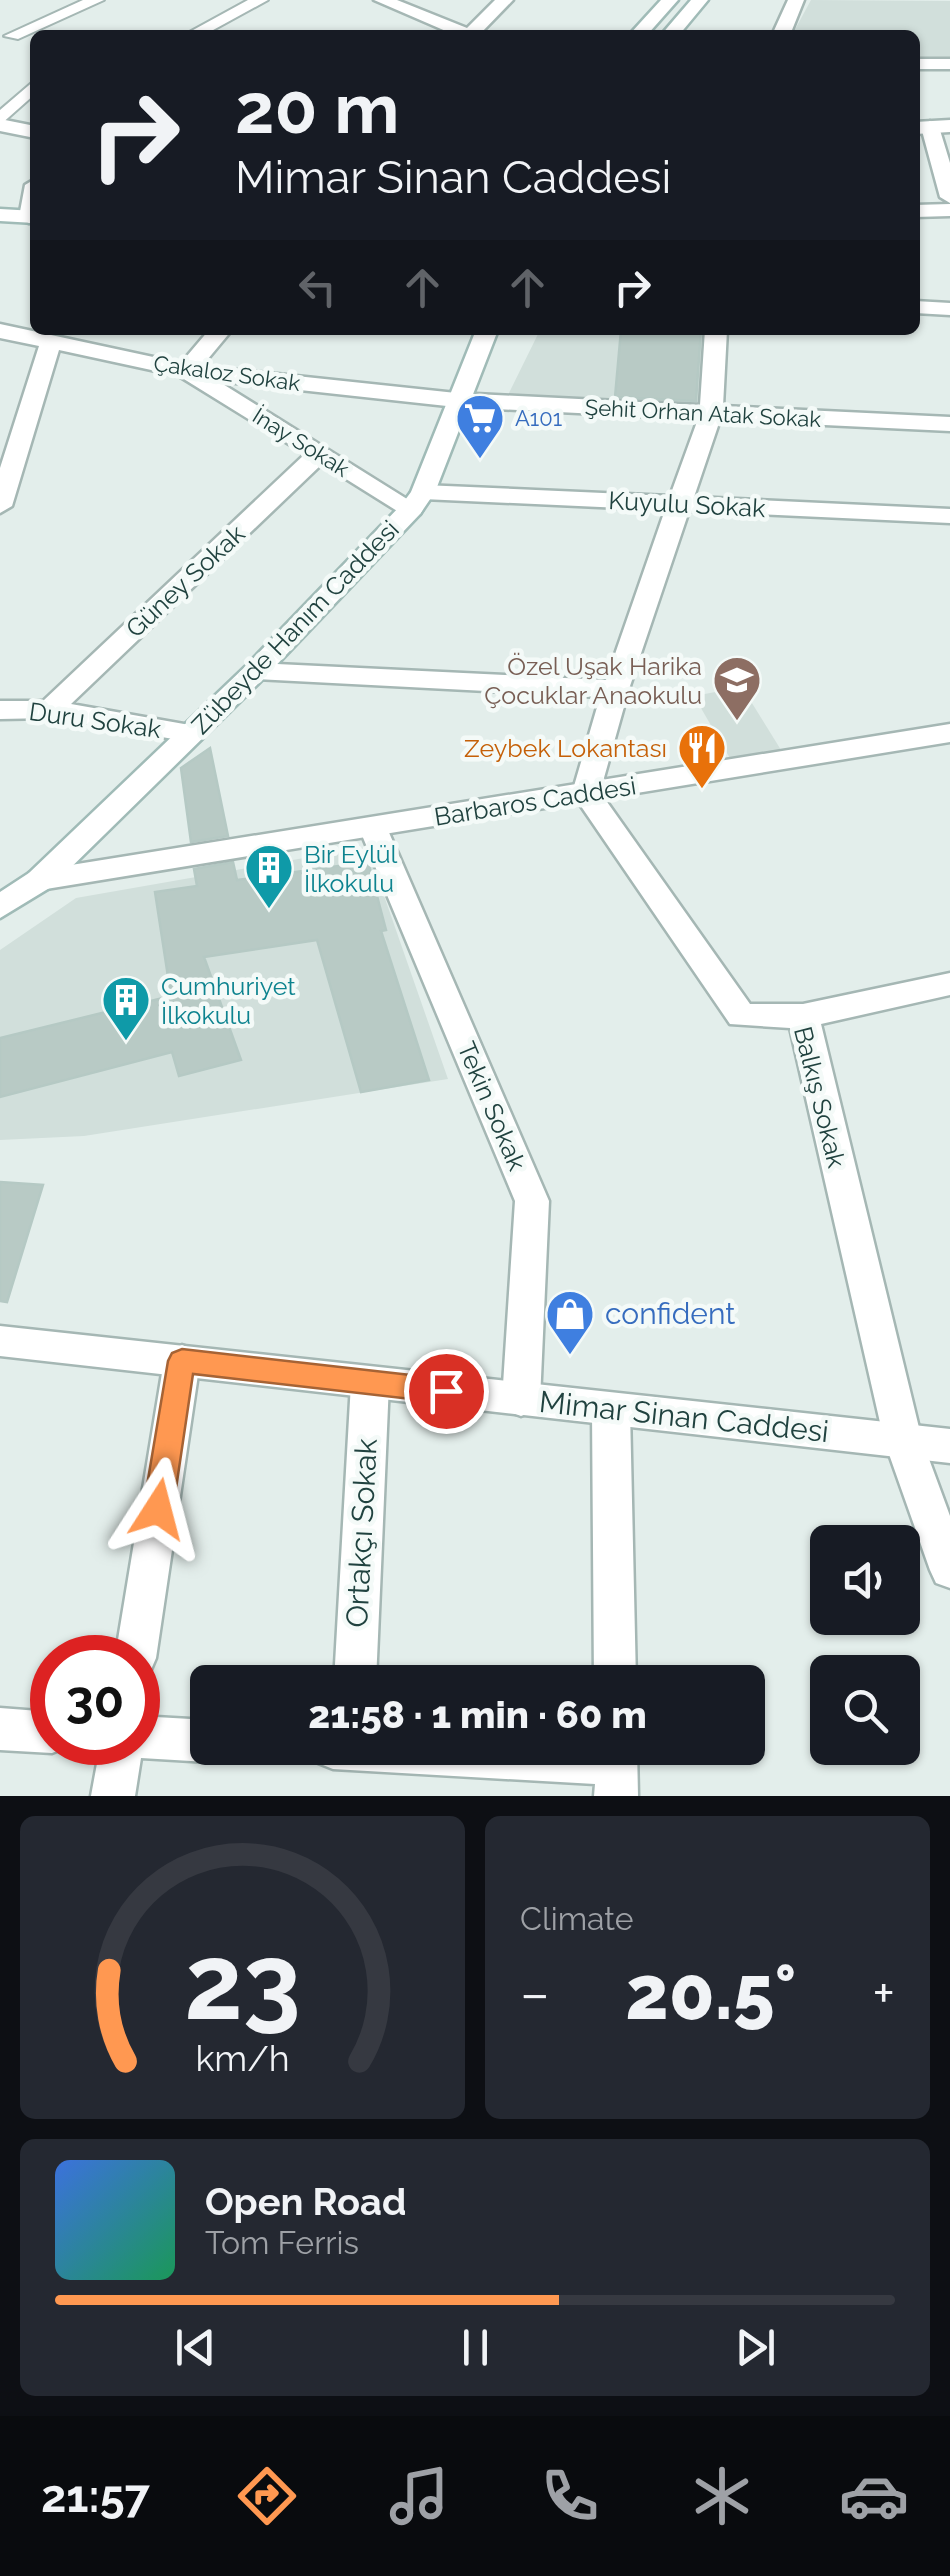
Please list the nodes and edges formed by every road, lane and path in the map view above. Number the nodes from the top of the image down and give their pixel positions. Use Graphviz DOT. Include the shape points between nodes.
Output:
graph roads {
  1 [pos="96,0"];
  2 [pos="260,0"];
  3 [pos="382,0"];
  4 [pos="505,0"];
  5 [pos="670,0"];
  6 [pos="700,0"];
  7 [pos="796,0"];
  8 [pos="202,30"];
  9 [pos="457,30"];
  10 [pos="475,30"];
  11 [pos="643,30"];
  12 [pos="674,30"];
  13 [pos="783,30"];
  14 [pos="6,35"];
  15 [pos="920,64"];
  16 [pos="950,64"];
  17 [pos="30,90"];
  18 [pos="0,123"];
  19 [pos="932,127"];
  20 [pos="30,131"];
  21 [pos="950,197"];
  22 [pos="950,210"];
  23 [pos="920,211"];
  24 [pos="0,215"];
  25 [pos="30,217"];
  26 [pos="920,307"];
  27 [pos="950,309"];
  28 [pos="0,332"];
  29 [pos="217,335"];
  30 [pos="485,335"];
  31 [pos="716,335"];
  32 [pos="51,342"];
  33 [pos="186,371"];
  34 [pos="456,400"];
  35 [pos="711,414"];
  36 [pos="950,424"];
  37 [pos="320,454"];
  38 [pos="417,500"];
  39 [pos="678,504"];
  40 [pos="0,506"];
  41 [pos="950,516"];
  42 [pos="256,670"];
  43 [pos="616,689"];
  44 [pos="50,708"];
  45 [pos="0,710"];
  46 [pos="950,733"];
  47 [pos="190,734"];
  48 [pos="586,793"];
  49 [pos="374,828"];
  50 [pos="40,880"];
  51 [pos="0,884"];
  52 [pos="0,907"];
  53 [pos="950,984"];
  54 [pos="803,1016"];
  55 [pos="0,1341"];
  56 [pos="182,1361"];
  57 [pos="370,1382"];
  58 [pos="521,1400"];
  59 [pos="611,1410"];
  60 [pos="903,1440"];
  61 [pos="950,1446"];
  62 [pos="950,1570"];
  63 [pos="139,1635"];
  64 [pos="356,1665"];
  65 [pos="615,1665"];
  66 [pos="0,1729"];
  67 [pos="30,1731"];
  68 [pos="160,1738"];
  69 [pos="190,1739"];
  70 [pos="118,1765"];
  71 [pos="566,1765"];
  72 [pos="616,1769"];
  73 [pos="113,1796"];
  1 -- 14 [label="street"];
  2 -- 8 [label="street"];
  3 -- 9 [label="street"];
  4 -- 10 [label="street"];
  5 -- 11 [label="street"];
  6 -- 12 [label="street"];
  7 -- 13 [label="street"];
  15 -- 16 [label="street"];
  17 -- 18 [label="street"];
  18 -- 20 [label="street"];
  19 -- 21 [label="street"];
  22 -- 23 [label="street"];
  24 -- 25 [label="street"];
  26 -- 27 [label="street"];
  28 -- 32 [label="street, Çakaloz Sokak"];
  29 -- 33 [label="street"];
  30 -- 34 [label="street, Zübeyde Hanım Caddesi"];
  31 -- 35 [label="street"];
  32 -- 33 [label="street, Çakaloz Sokak"];
  32 -- 40 [label="street"];
  33 -- 34 [label="street, Çakaloz Sokak"];
  33 -- 37 [label="street, İnay Sokak"];
  34 -- 35 [label="street, Şehit Orhan Atak Sokak"];
  34 -- 38 [label="street, Zübeyde Hanım Caddesi"];
  35 -- 36 [label="street, Şehit Orhan Atak Sokak"];
  35 -- 39 [label="street"];
  37 -- 38 [label="street, İnay Sokak"];
  37 -- 44 [label="street, Güney Sokak"];
  38 -- 39 [label="street, Kuyulu Sokak"];
  38 -- 42 [label="street, Zübeyde Hanım Caddesi"];
  39 -- 41 [label="street, Kuyulu Sokak"];
  39 -- 43 [label="street"];
  42 -- 43 [label="street"];
  42 -- 47 [label="street, Zübeyde Hanım Caddesi"];
  43 -- 48 [label="street"];
  44 -- 45 [label="street, Duru Sokak"];
  44 -- 47 [label="street, Duru Sokak"];
  46 -- 48 [label="street, Barbaros Caddesi"];
  47 -- 50 [label="street, Zübeyde Hanım Caddesi"];
  48 -- 49 [label="street, Barbaros Caddesi"];
  48 -- 54 [label="street, Balkış Sokak" via="742,1016"];
  49 -- 50 [label="street, Barbaros Caddesi"];
  49 -- 58 [label="street, Tekin Sokak" via="532,1201"];
  50 -- 51 [label="street, Barbaros Caddesi"];
  50 -- 52 [label="street"];
  53 -- 54 [label="street"];
  54 -- 60 [label="street, Balkış Sokak"];
  55 -- 56 [label="street, Mimar Sinan Caddesi"];
  56 -- 57 [label="street, Mimar Sinan Caddesi"];
  56 -- 63 [label="street"];
  57 -- 58 [label="street, Mimar Sinan Caddesi"];
  57 -- 64 [label="street, Ortakçı Sokak"];
  58 -- 59 [label="street, Mimar Sinan Caddesi"];
  59 -- 60 [label="street, Mimar Sinan Caddesi"];
  59 -- 65 [label="street"];
  60 -- 61 [label="street, Mimar Sinan Caddesi"];
  60 -- 62 [label="street, Balkış Sokak"];
  66 -- 67 [label="street"];
  68 -- 69 [label="street"];
  70 -- 73 [label="street"];
  71 -- 72 [label="street"];
}
